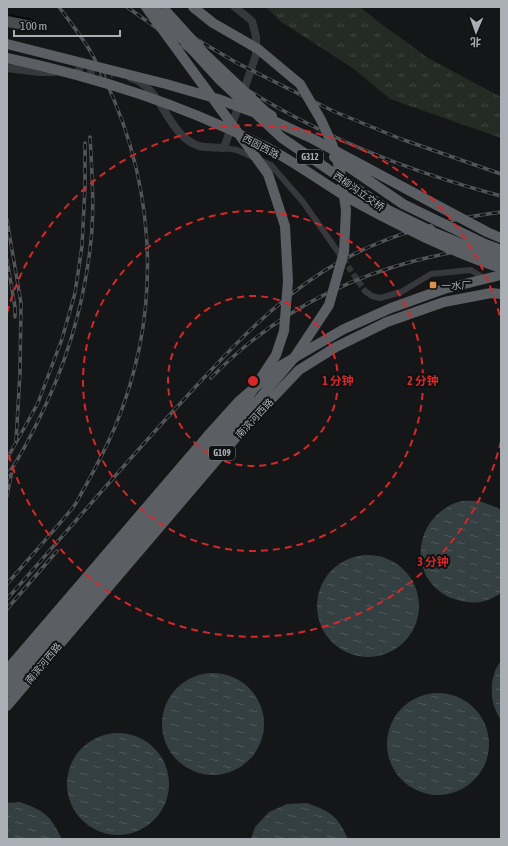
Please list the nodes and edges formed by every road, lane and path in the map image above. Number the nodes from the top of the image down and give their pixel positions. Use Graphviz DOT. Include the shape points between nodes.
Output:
graph roads {
  1 [pos="146,7"];
  2 [pos="153,7"];
  3 [pos="162,7"];
  4 [pos="192,7"];
  5 [pos="234,7"];
  6 [pos="7,44"];
  7 [pos="7,58"];
  8 [pos="7,68"];
  9 [pos="68,71"];
  10 [pos="119,74"];
  11 [pos="224,148"];
  12 [pos="501,238"];
  13 [pos="501,250"];
  14 [pos="343,259"];
  15 [pos="501,260"];
  16 [pos="501,268"];
  17 [pos="501,276"];
  18 [pos="485,279"];
  19 [pos="365,291"];
  20 [pos="501,294"];
  21 [pos="7,670"];
  22 [pos="7,682"];
  23 [pos="7,692"];
  24 [pos="7,706"];
  1 -- 22 [label="highway, bridge" via="268,174 285,226 288,281 284,331 276,355 237,414"];
  2 -- 15 [label="highway, 西柳沟立交桥 / G312, bridge" via="220,80 282,138 388,210"];
  3 -- 13 [label="highway, 西柳沟立交桥 / G312, bridge" via="205,54 266,112 403,204"];
  4 -- 23 [label="highway, bridge" via="213,23 258,49 300,84 321,120 340,170 346,210 344,252 329,305 294,358"];
  5 -- 11 [label="street" via="252,21 256,55"];
  6 -- 12 [label="highway, bridge" via="166,84 261,115 313,139"];
  7 -- 16 [label="highway, 西固西路, bridge" via="61,70 174,105 267,148 397,224 486,264"];
  8 -- 9 [label="street" via="40,72"];
  10 -- 11 [label="street" via="146,86 185,138 200,146"];
  11 -- 14 [label="street" via="237,150 272,165 303,202"];
  17 -- 18 [label="highway, 南滨河西路 / G109"];
  18 -- 19 [label="street" via="471,270 431,274 401,292 380,298"];
  18 -- 21 [label="highway, 南滨河西路 / G109" via="444,289 391,308 344,329 280,366 239,401 211,432"];
  20 -- 24 [label="highway, 南滨河西路 / G109" via="444,302 387,322 336,347 300,370 244,428"];
}
